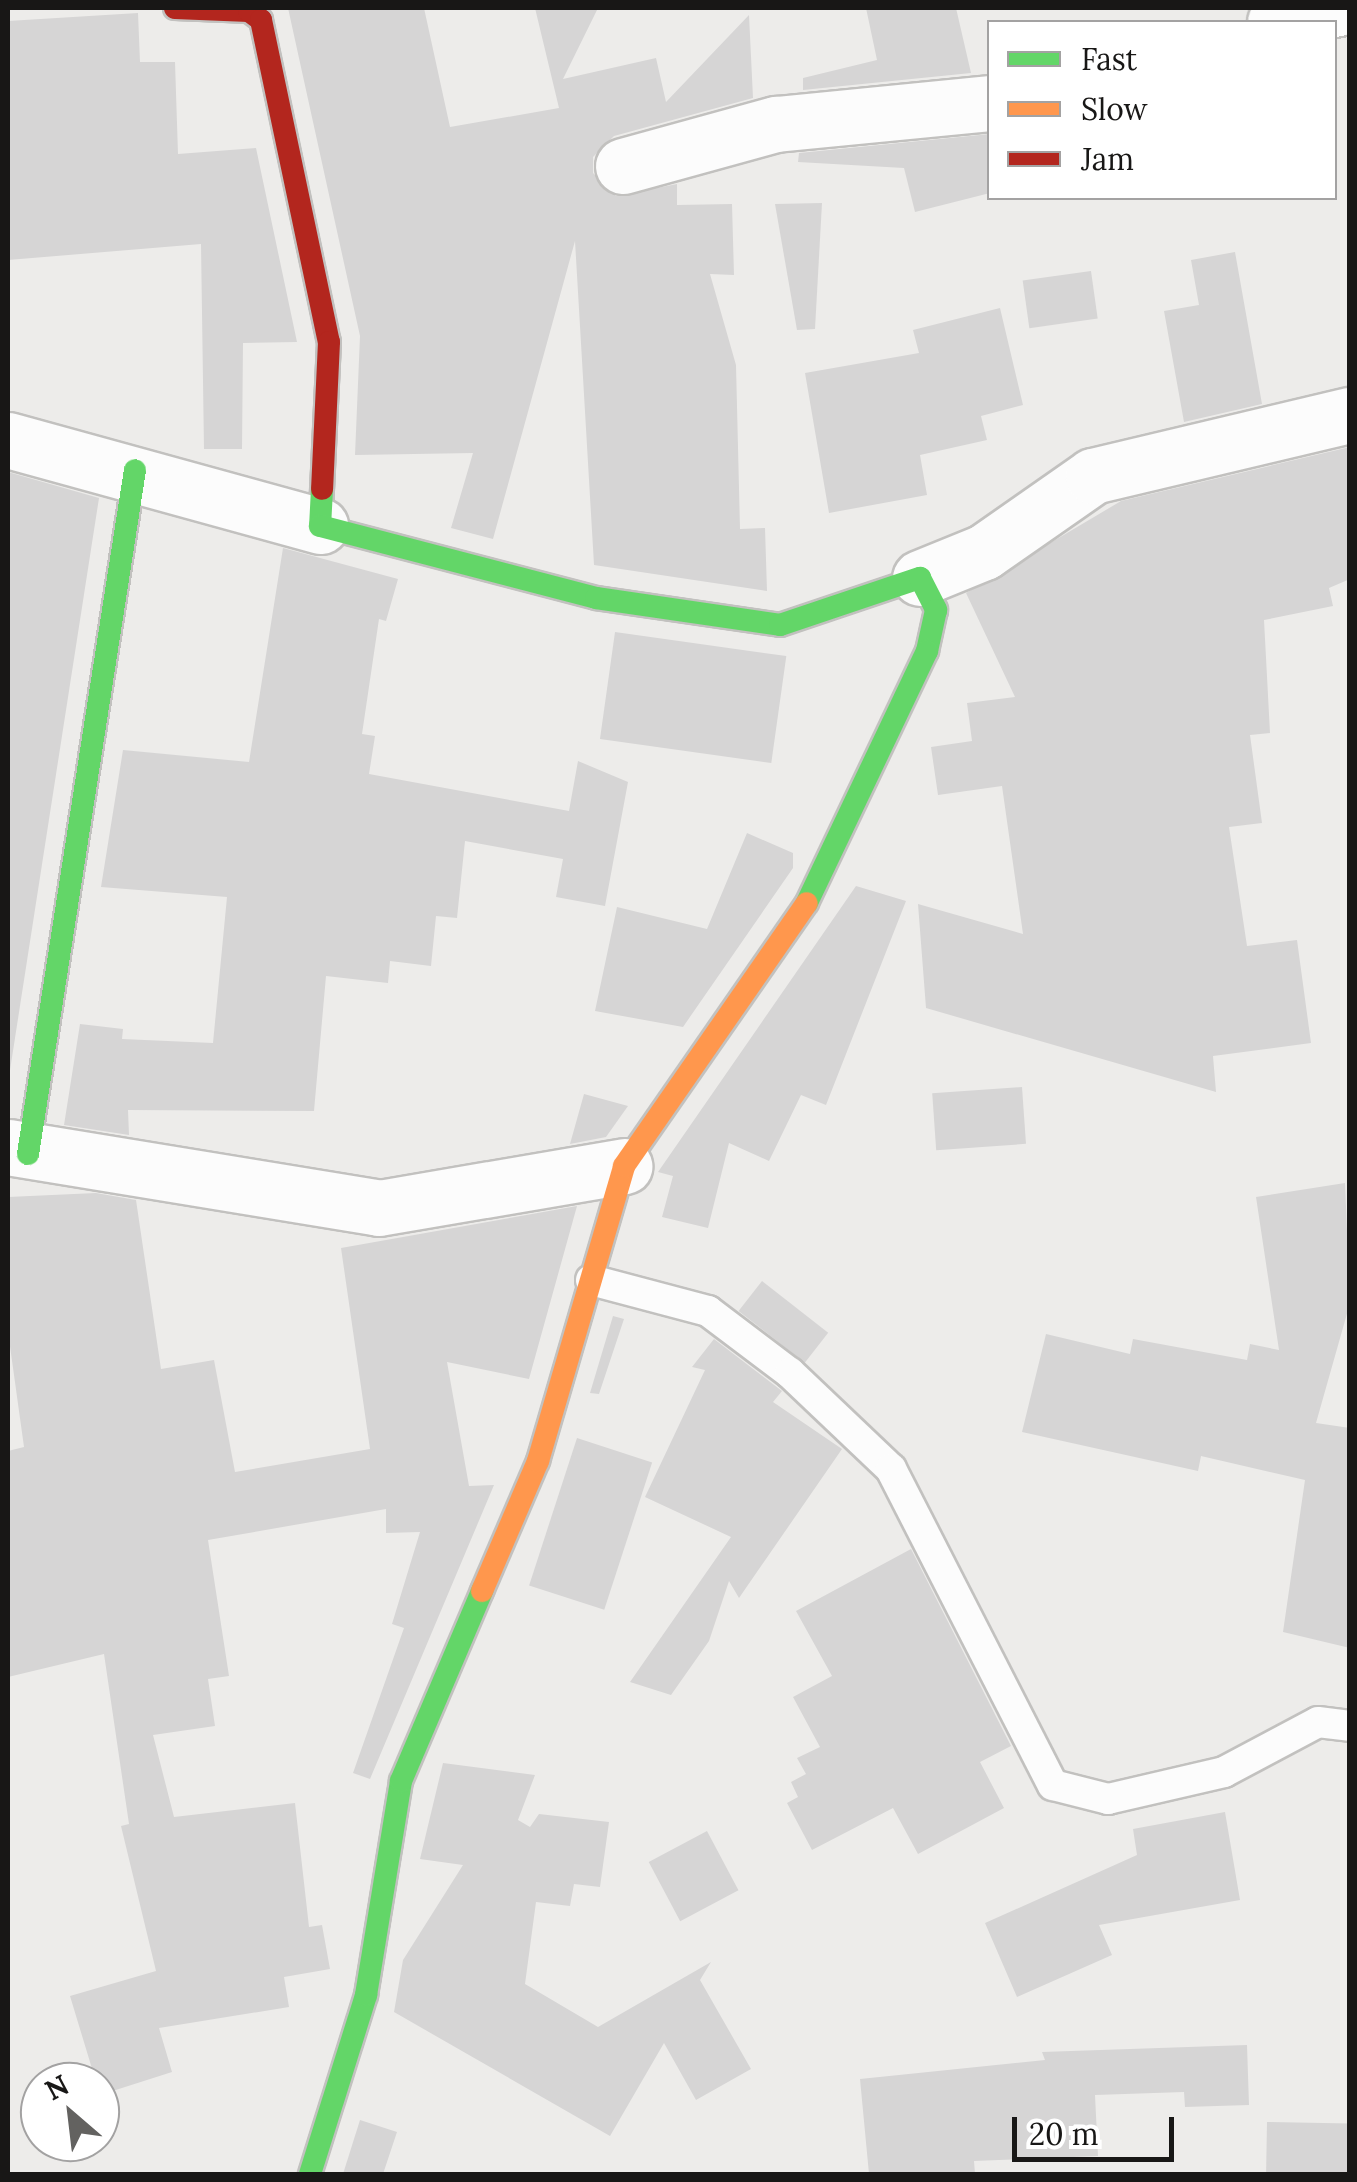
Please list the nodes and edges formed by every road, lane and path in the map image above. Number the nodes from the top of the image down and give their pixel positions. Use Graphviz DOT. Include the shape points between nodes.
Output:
graph roads {
  1 [pos="175,8"];
  2 [pos="1338,8"];
  3 [pos="1284,20"];
  4 [pos="987,103"];
  5 [pos="623,166"];
  6 [pos="1350,415"];
  7 [pos="8,440"];
  8 [pos="135,470"];
  9 [pos="320,526"];
  10 [pos="920,578"];
  11 [pos="18,1150"];
  12 [pos="624,1166"];
  13 [pos="591,1280"];
  14 [pos="1350,1726"];
  15 [pos="310,2174"];
  1 -- 9 [label="street" via="249,11 261,20 329,342"];
  2 -- 3 [label="street"];
  4 -- 5 [label="street" via="776,124"];
  6 -- 10 [label="street" via="1093,476 984,552"];
  7 -- 8 [label="street"];
  8 -- 9 [label="street"];
  8 -- 11 [label="street"];
  9 -- 10 [label="street" via="596,598 780,625"];
  10 -- 12 [label="street" via="936,610 927,651 855,825"];
  11 -- 12 [label="street" via="378,1208"];
  12 -- 13 [label="street"];
  13 -- 14 [label="lane" via="708,1311 790,1373 891,1470 1054,1785 1108,1799 1224,1772 1318,1722"];
  13 -- 15 [label="street" via="538,1460 401,1781 366,1995"];
}
